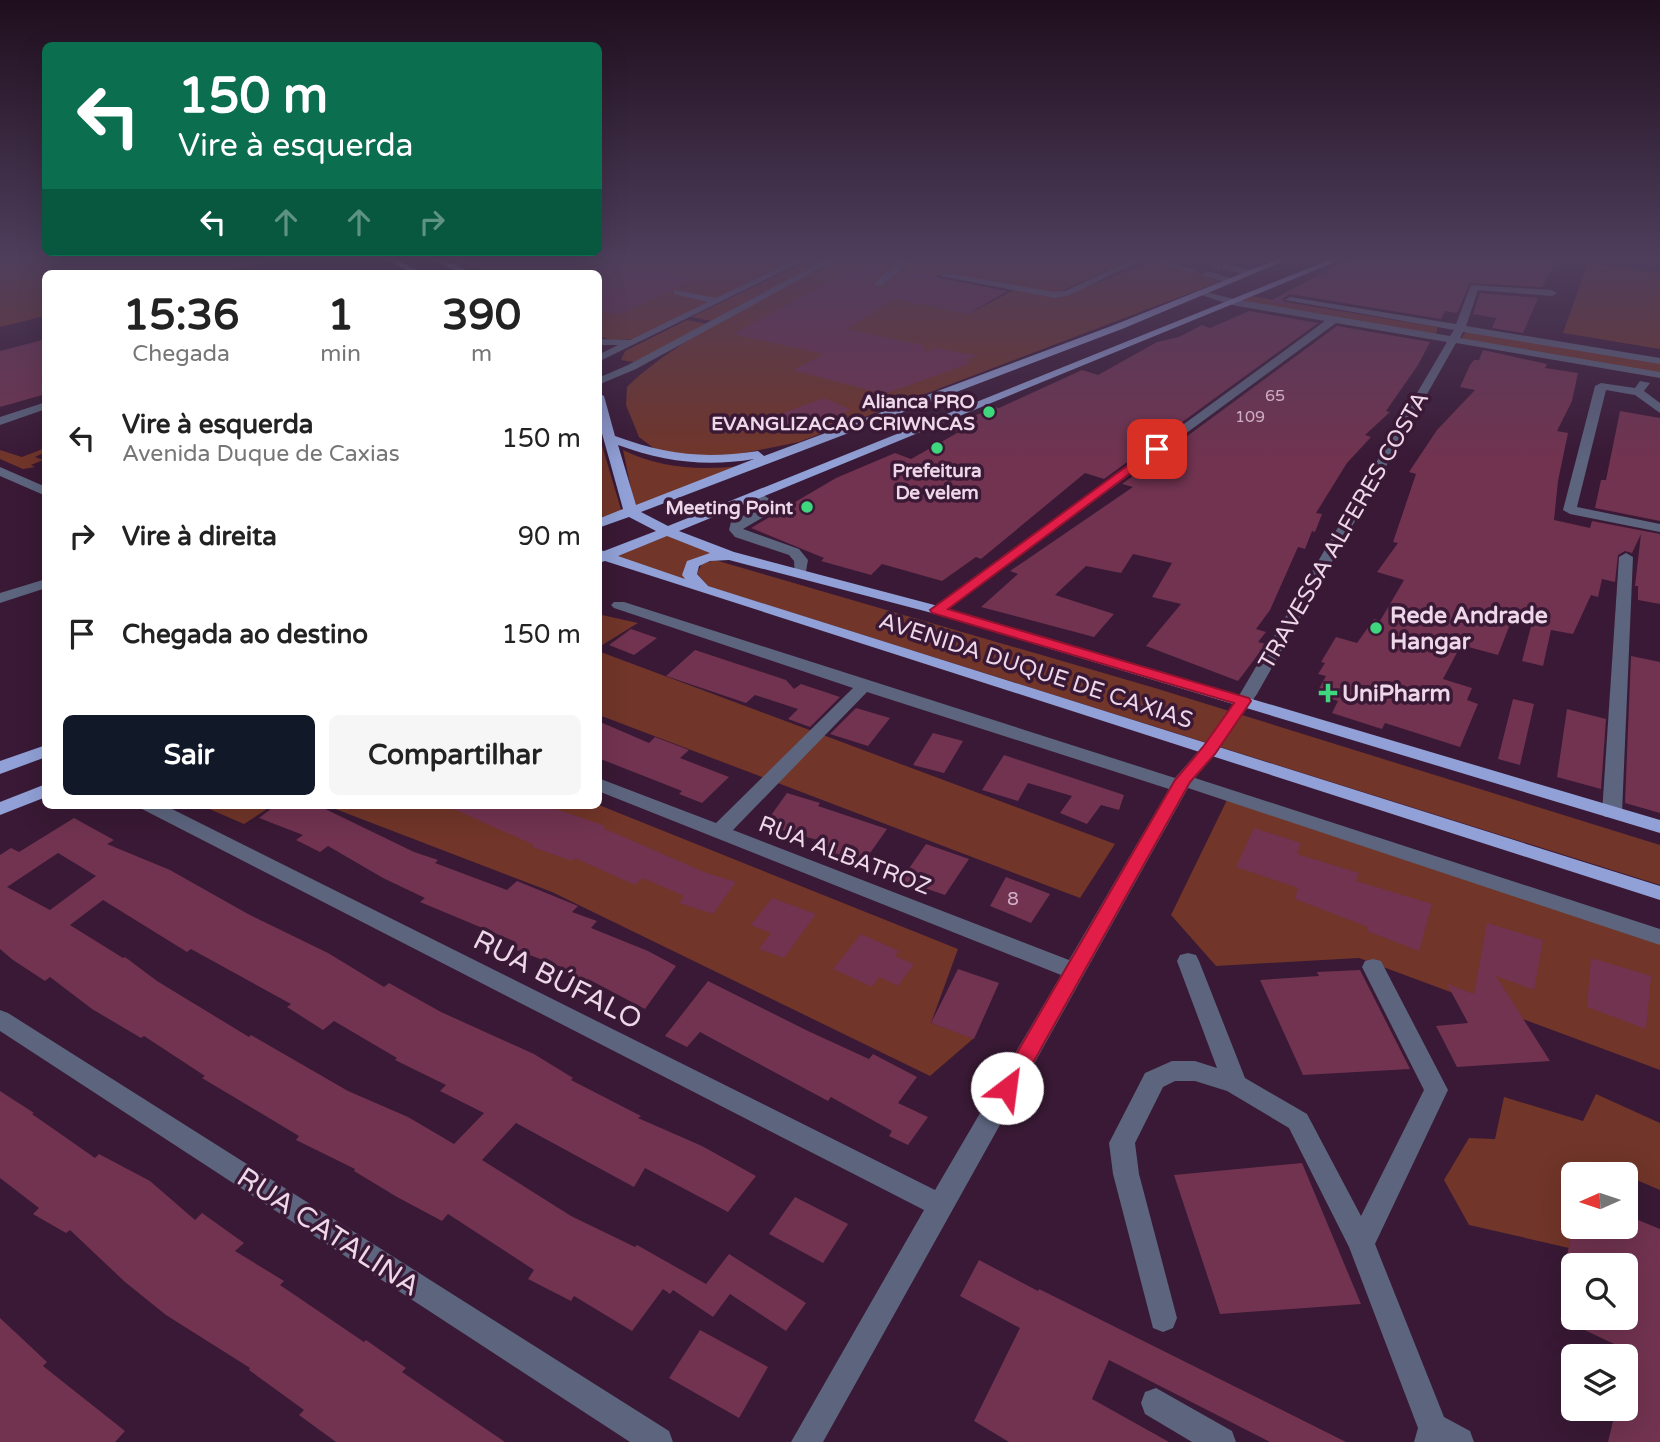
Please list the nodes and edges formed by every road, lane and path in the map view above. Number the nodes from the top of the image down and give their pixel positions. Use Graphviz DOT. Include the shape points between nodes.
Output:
graph roads {
  1 [pos="663,327"];
  2 [pos="706,327"];
  3 [pos="1118,327"];
  4 [pos="1121,327"];
  5 [pos="1169,327"];
  6 [pos="1323,327"];
  7 [pos="1424,327"];
  8 [pos="1443,327"];
  9 [pos="1458,330"];
  10 [pos="1148,336"];
  11 [pos="602,342"];
  12 [pos="634,342"];
  13 [pos="1586,345"];
  14 [pos="619,349"];
  15 [pos="1660,353"];
  16 [pos="602,357"];
  17 [pos="1660,361"];
  18 [pos="632,367"];
  19 [pos="1660,375"];
  20 [pos="602,380"];
  21 [pos="1643,382"];
  22 [pos="42,406"];
  23 [pos="1660,409"];
  24 [pos="602,410"];
  25 [pos="0,421"];
  26 [pos="610,438"];
  27 [pos="803,445"];
  28 [pos="0,471"];
  29 [pos="42,490"];
  30 [pos="757,495"];
  31 [pos="631,512"];
  32 [pos="602,523"];
  33 [pos="1660,528"];
  34 [pos="669,532"];
  35 [pos="602,555"];
  36 [pos="729,555"];
  37 [pos="602,557"];
  38 [pos="1626,557"];
  39 [pos="800,574"];
  40 [pos="42,584"];
  41 [pos="702,589"];
  42 [pos="0,598"];
  43 [pos="619,605"];
  44 [pos="937,610"];
  45 [pos="864,686"];
  46 [pos="1243,701"];
  47 [pos="1209,750"];
  48 [pos="42,752"];
  49 [pos="0,768"];
  50 [pos="1182,783"];
  51 [pos="602,786"];
  52 [pos="42,792"];
  53 [pos="0,808"];
  54 [pos="157,809"];
  55 [pos="1612,813"];
  56 [pos="1660,827"];
  57 [pos="719,832"];
  58 [pos="1660,893"];
  59 [pos="1660,937"];
  60 [pos="1188,961"];
  61 [pos="1373,967"];
  62 [pos="1074,971"];
  63 [pos="0,1019"];
  64 [pos="1235,1084"];
  65 [pos="941,1206"];
  66 [pos="1361,1244"];
  67 [pos="1163,1318"];
  68 [pos="1156,1403"];
  69 [pos="1440,1437"];
  70 [pos="658,1442"];
  71 [pos="806,1442"];
  72 [pos="1220,1442"];
  1 -- 12 [label="street"];
  2 -- 18 [label="street"];
  3 -- 27 [label="main road"];
  4 -- 10 [label="main road"];
  5 -- 10 [label="main road"];
  6 -- 44 [label="street"];
  7 -- 9 [label="street"];
  8 -- 9 [label="street"];
  9 -- 13 [label="street"];
  9 -- 21 [label="street"];
  9 -- 46 [label="street, TRAVESSA ALFERES COSTA"];
  10 -- 30 [label="main road"];
  11 -- 12 [label="street"];
  12 -- 14 [label="street"];
  13 -- 15 [label="street"];
  13 -- 17 [label="street"];
  14 -- 16 [label="street"];
  14 -- 18 [label="street" via="618,361"];
  18 -- 20 [label="street"];
  19 -- 21 [label="street"];
  21 -- 23 [label="street"];
  21 -- 33 [label="street" via="1601,386 1570,510"];
  22 -- 25 [label="street"];
  24 -- 26 [label="main road"];
  26 -- 27 [label="main road" via="657,456 696,461"];
  26 -- 31 [label="main road"];
  27 -- 31 [label="main road"];
  28 -- 29 [label="street"];
  30 -- 34 [label="main road"];
  30 -- 39 [label="street" via="772,505 736,525 736,530 798,555"];
  31 -- 32 [label="main road"];
  31 -- 34 [label="main road, AVENIDA DUQUE DE CAXIAS"];
  34 -- 35 [label="main road"];
  34 -- 36 [label="main road, AVENIDA DUQUE DE CAXIAS"];
  36 -- 39 [label="main road, AVENIDA DUQUE DE CAXIAS"];
  36 -- 41 [label="main road" via="692,564 689,575"];
  37 -- 41 [label="main road, AVENIDA DUQUE DE CAXIAS"];
  38 -- 55 [label="street"];
  39 -- 44 [label="main road, AVENIDA DUQUE DE CAXIAS"];
  40 -- 42 [label="street"];
  41 -- 47 [label="main road, AVENIDA DUQUE DE CAXIAS"];
  43 -- 45 [label="street"];
  44 -- 46 [label="main road, AVENIDA DUQUE DE CAXIAS"];
  45 -- 50 [label="street"];
  45 -- 57 [label="street"];
  46 -- 47 [label="street, TRAVESSA ALFERES COSTA"];
  46 -- 55 [label="main road, AVENIDA DUQUE DE CAXIAS"];
  47 -- 50 [label="street, TRAVESSA ALFERES COSTA"];
  47 -- 58 [label="main road, AVENIDA DUQUE DE CAXIAS"];
  48 -- 49 [label="main road"];
  50 -- 59 [label="street"];
  50 -- 62 [label="street, TRAVESSA ALFERES COSTA"];
  51 -- 57 [label="street, RUA ALBATROZ"];
  52 -- 53 [label="main road"];
  54 -- 65 [label="street, RUA BÚFALO"];
  55 -- 56 [label="main road, AVENIDA DUQUE DE CAXIAS"];
  57 -- 62 [label="street, RUA ALBATROZ"];
  60 -- 64 [label="street"];
  61 -- 66 [label="street" via="1436,1090"];
  62 -- 65 [label="street, TRAVESSA ALFERES COSTA"];
  63 -- 70 [label="street, RUA CATALINA"];
  64 -- 66 [label="street" via="1298,1121"];
  64 -- 67 [label="street" via="1195,1071 1172,1071 1154,1080 1122,1143"];
  65 -- 71 [label="street, TRAVESSA ALFERES COSTA"];
  66 -- 69 [label="street"];
  68 -- 72 [label="street"];
}
